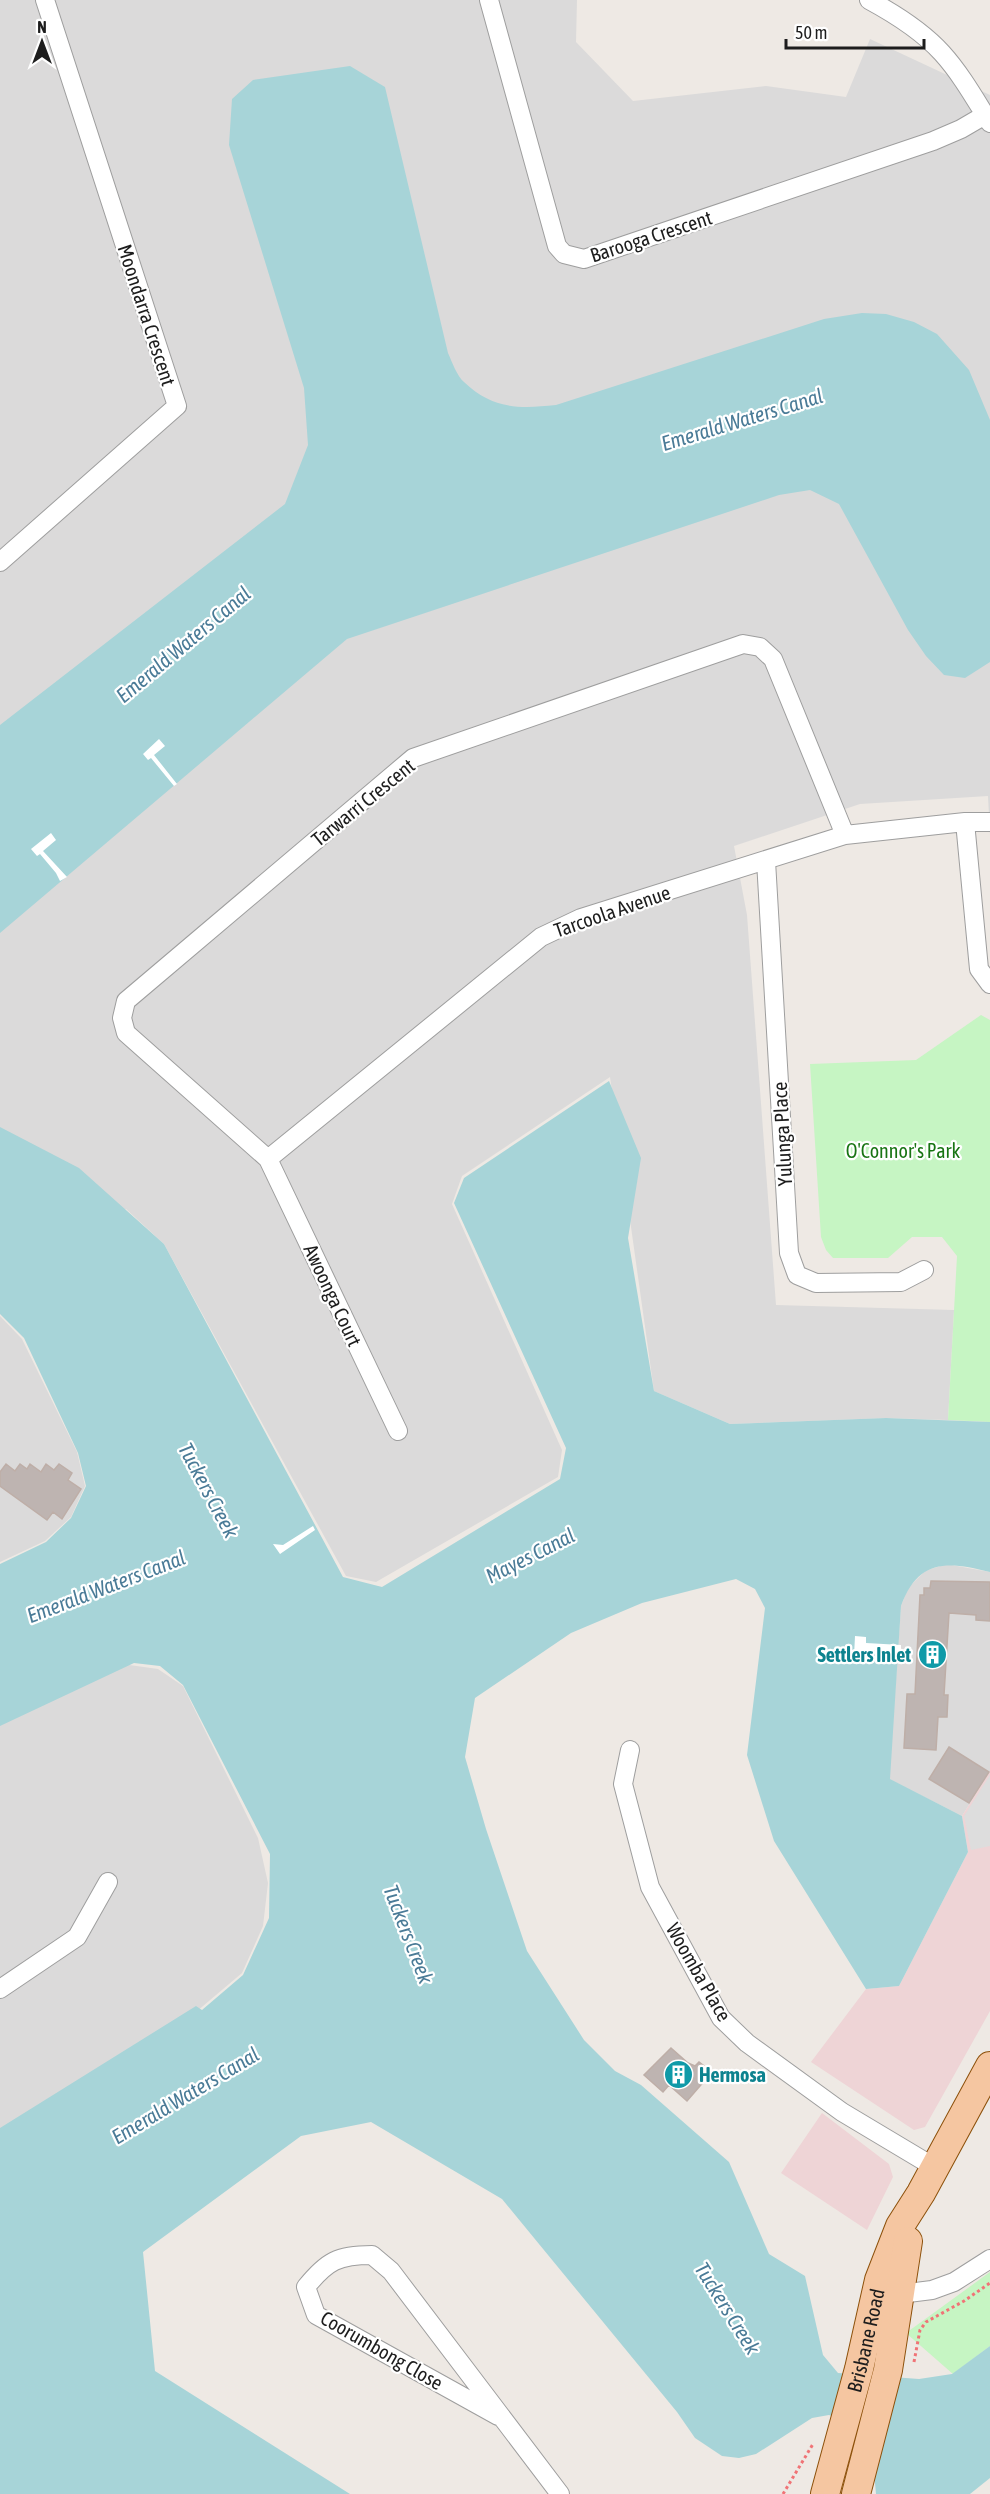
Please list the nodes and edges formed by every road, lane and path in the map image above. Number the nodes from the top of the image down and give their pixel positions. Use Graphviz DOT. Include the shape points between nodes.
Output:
graph roads {
  1 [pos="45,0"];
  2 [pos="489,0"];
  3 [pos="869,0"];
  4 [pos="987,119"];
  5 [pos="0,562"];
  6 [pos="965,822"];
  7 [pos="990,822"];
  8 [pos="845,835"];
  9 [pos="766,861"];
  10 [pos="990,984"];
  11 [pos="268,1159"];
  12 [pos="924,1270"];
  13 [pos="398,1431"];
  14 [pos="630,1750"];
  15 [pos="108,1882"];
  16 [pos="0,1989"];
  17 [pos="990,2066"];
  18 [pos="934,2167"];
  19 [pos="921,2193"];
  20 [pos="990,2259"];
  21 [pos="990,2283"];
  22 [pos="898,2294"];
  23 [pos="873,2310"];
  24 [pos="915,2359"];
  25 [pos="498,2415"];
  26 [pos="816,2440"];
  27 [pos="560,2494"];
  28 [pos="783,2494"];
  29 [pos="825,2494"];
  30 [pos="856,2494"];
  1 -- 5 [label="street, Moondarra Crescent" via="177,406"];
  2 -- 4 [label="street, Barooga Crescent" via="558,246 564,254 584,259 933,141"];
  3 -- 4 [label="street" via="940,51"];
  6 -- 7 [label="street, Tarcoola Avenue"];
  6 -- 8 [label="street, Tarcoola Avenue"];
  6 -- 10 [label="street" via="979,969"];
  8 -- 9 [label="street, Tarcoola Avenue"];
  8 -- 11 [label="street, Tarwarri Crescent" via="773,659 760,647 743,644 413,758 126,1001 126,1033"];
  9 -- 11 [label="street, Tarcoola Avenue" via="581,918 541,937"];
  9 -- 12 [label="street, Yulunga Place" via="789,1253 797,1275 816,1283 901,1282"];
  11 -- 13 [label="street, Awoonga Court"];
  14 -- 18 [label="street, Woomba Place" via="623,1784 650,1887 721,2018 747,2043 842,2112"];
  15 -- 16 [label="street" via="77,1937"];
  17 -- 18 [label="main road, Brisbane Road"];
  18 -- 19 [label="main road, Brisbane Road"];
  19 -- 22 [label="main road, Brisbane Road"];
  19 -- 23 [label="main road, Brisbane Road" via="900,2226 879,2280"];
  20 -- 22 [label="street" via="954,2282 932,2290"];
  21 -- 24 [label="path" via="926,2322 920,2330"];
  22 -- 23 [label="street" via="887,2296"];
  22 -- 30 [label="main road, Brisbane Road" via="888,2370"];
  23 -- 29 [label="main road, Brisbane Road"];
  25 -- 25 [label="street, Coorumbong Close" via="316,2315 306,2287 323,2266 353,2255 372,2255 391,2271"];
  25 -- 27 [label="street, Coorumbong Close"];
  26 -- 28 [label="path"];
}
